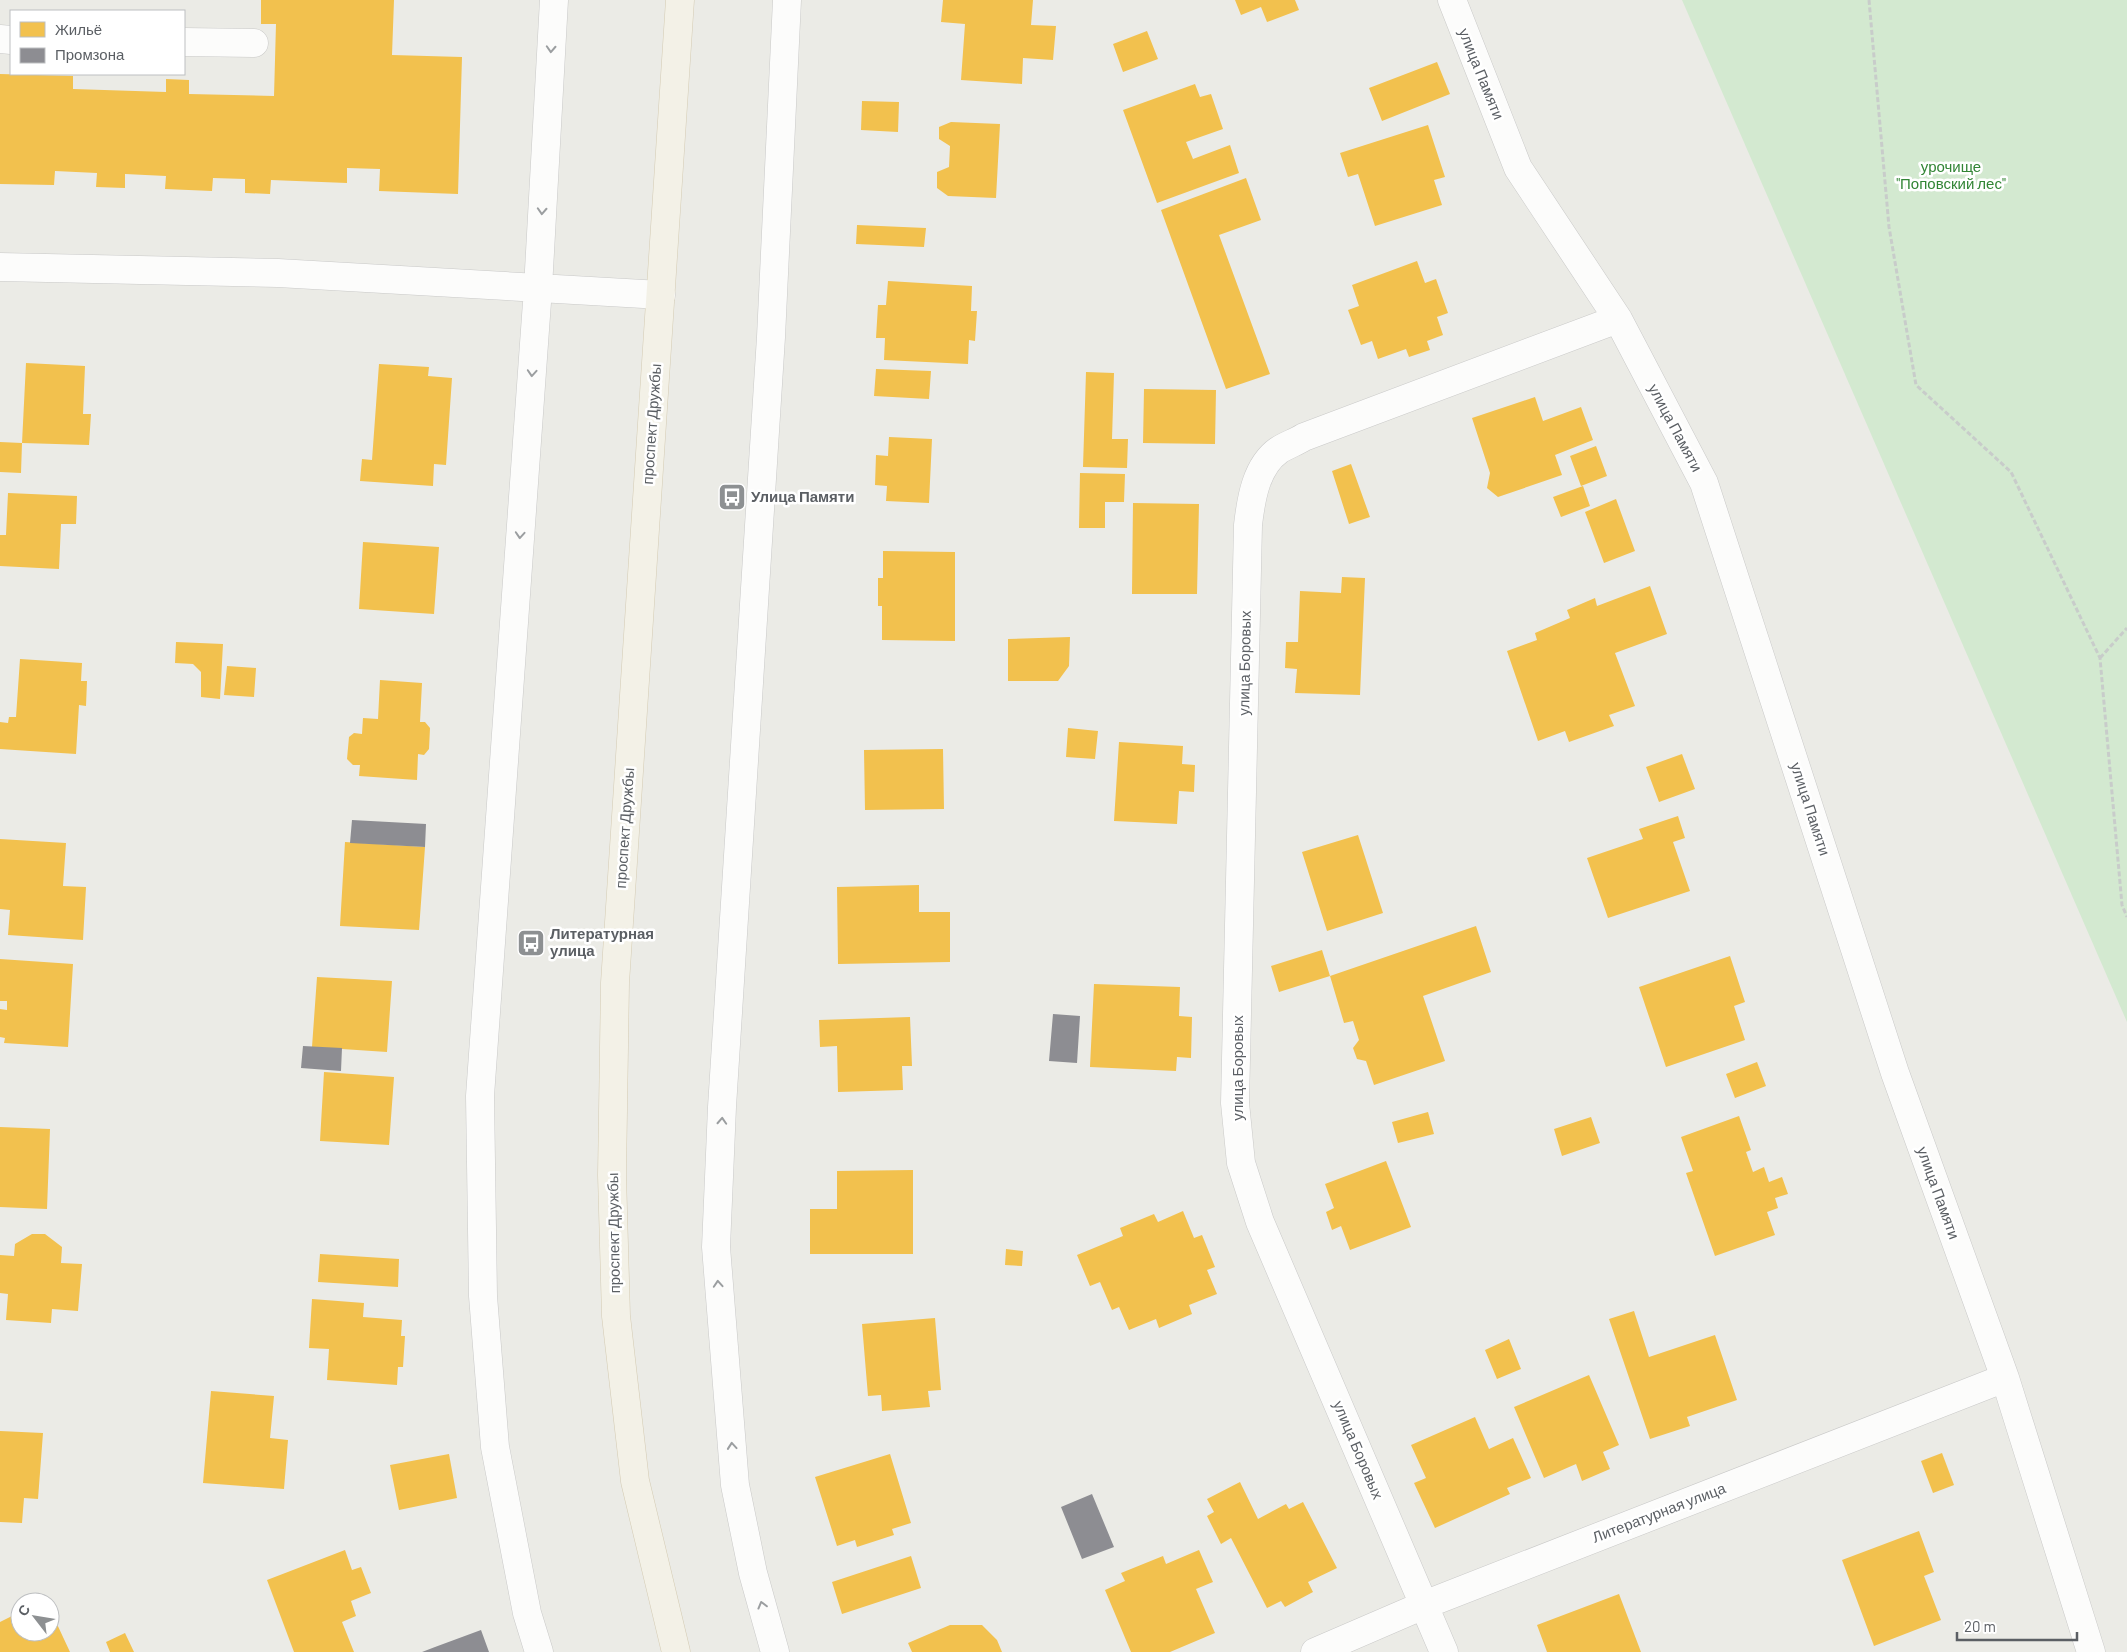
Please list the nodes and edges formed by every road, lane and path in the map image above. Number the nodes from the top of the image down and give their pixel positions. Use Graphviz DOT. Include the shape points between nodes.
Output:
graph roads {
  1 [pos="554,0"];
  2 [pos="680,0"];
  3 [pos="787,0"];
  4 [pos="1452,0"];
  5 [pos="1868,0"];
  6 [pos="185,42"];
  7 [pos="254,43"];
  8 [pos="0,267"];
  9 [pos="538,288"];
  10 [pos="661,295"];
  11 [pos="1618,319"];
  12 [pos="2127,628"];
  13 [pos="2100,658"];
  14 [pos="2127,917"];
  15 [pos="2005,1378"];
  16 [pos="1424,1605"];
  17 [pos="539,1652"];
  18 [pos="676,1652"];
  19 [pos="775,1652"];
  20 [pos="1315,1652"];
  21 [pos="1444,1652"];
  22 [pos="2091,1652"];
  1 -- 9 [label="street, one-way"];
  2 -- 10 [label="main road, проспект Дружбы"];
  19 -- 3 [label="street, one-way" via="753,1573 735,1486 716,1247 771,337"];
  4 -- 11 [label="street, улица Памяти" via="1518,168"];
  5 -- 13 [label="path" via="1889,227 1916,385 2011,472"];
  6 -- 7 [label="street"];
  8 -- 9 [label="street" via="278,273"];
  9 -- 10 [label="street"];
  9 -- 17 [label="street, one-way" via="480,1096 484,1296 495,1446 527,1613"];
  10 -- 18 [label="main road, проспект Дружбы" via="615,983 612,1175 616,1316 635,1481"];
  11 -- 15 [label="street, улица Памяти" via="1704,483 1895,1073"];
  11 -- 16 [label="street, улица Боровых" via="1304,438 1278,451 1260,475 1251,500 1235,1103 1242,1163 1260,1222"];
  12 -- 13 [label="path"];
  13 -- 14 [label="path" via="2122,905"];
  15 -- 16 [label="street, Литературная улица"];
  15 -- 22 [label="street, улица Памяти"];
  16 -- 20 [label="street, Литературная улица"];
  16 -- 21 [label="street, улица Боровых"];
}
